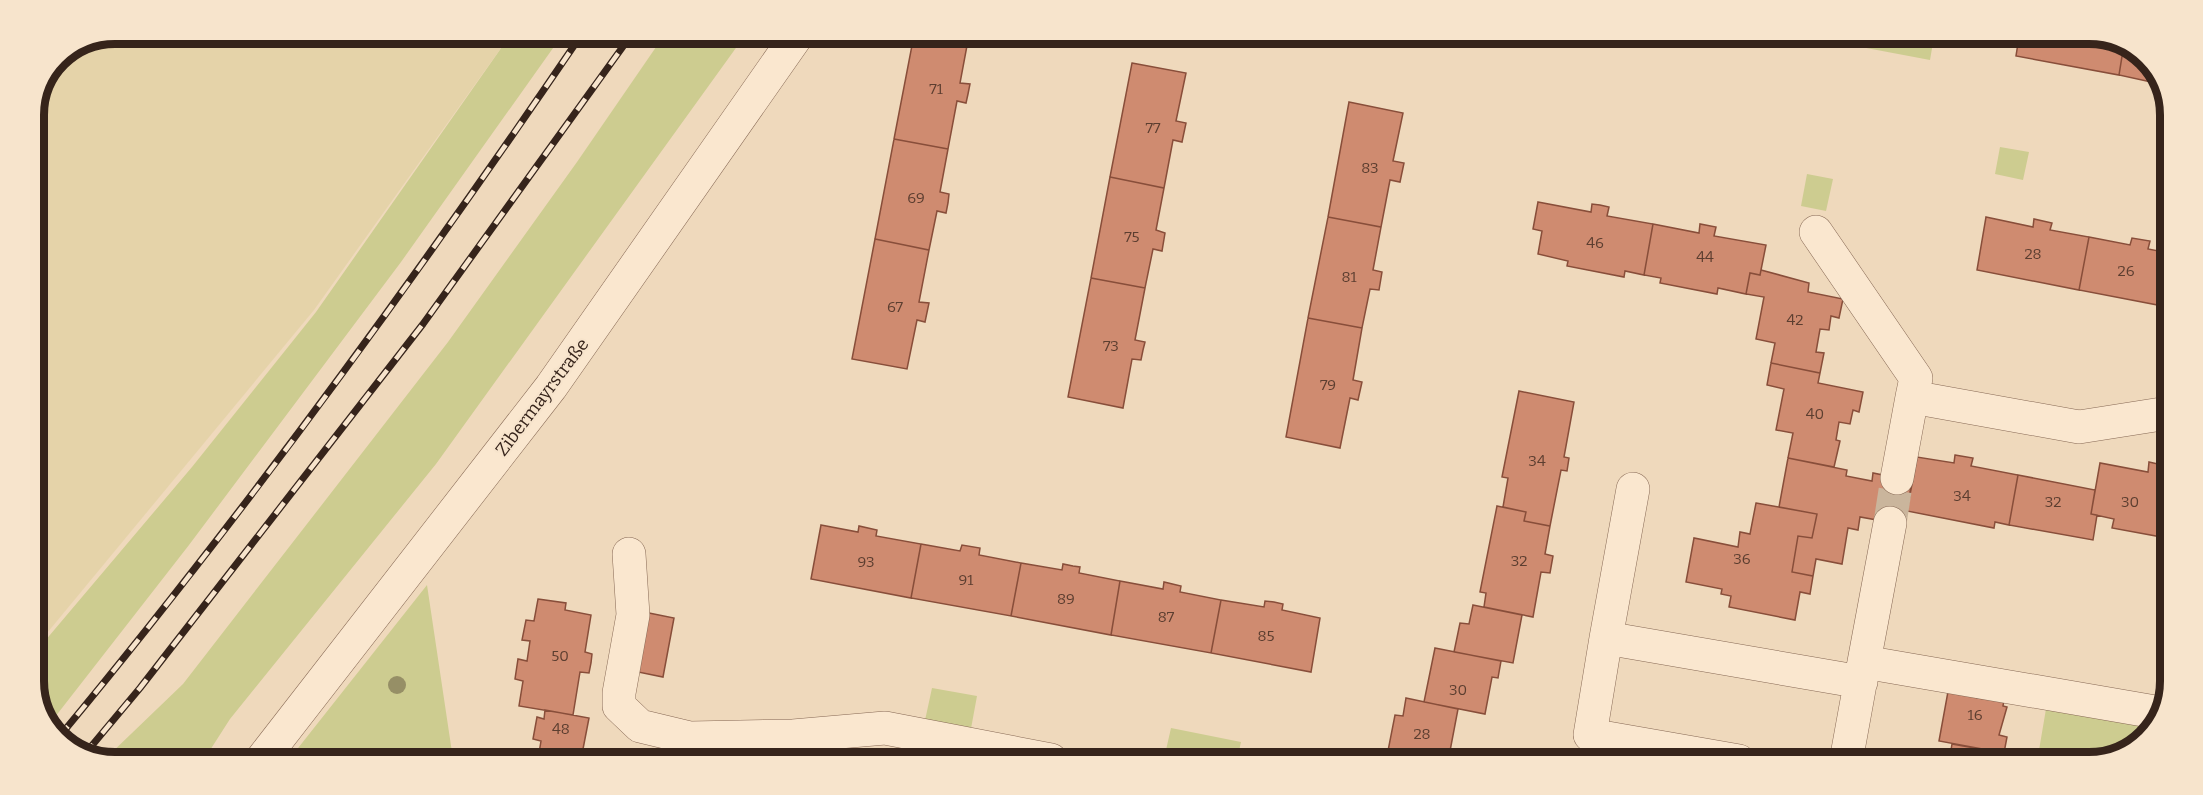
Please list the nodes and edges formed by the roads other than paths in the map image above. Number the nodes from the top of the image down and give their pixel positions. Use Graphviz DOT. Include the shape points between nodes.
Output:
graph roads {
  1 [pos="791,44"];
  2 [pos="1816,232"];
  3 [pos="1912,397"];
  4 [pos="2160,414"];
  5 [pos="1897,478"];
  6 [pos="1633,489"];
  7 [pos="1890,523"];
  8 [pos="629,554"];
  9 [pos="1606,638"];
  10 [pos="1862,672"];
  11 [pos="2152,712"];
  12 [pos="1587,748"];
  13 [pos="267,752"];
  14 [pos="1010,752"];
  15 [pos="1634,752"];
  16 [pos="1848,752"];
  1 -- 13 [label="street, Zibermayrstraße" via="551,387"];
  2 -- 3 [label="street" via="1916,378"];
  3 -- 4 [label="street" via="2079,427"];
  3 -- 5 [label="street"];
  6 -- 9 [label="street"];
  7 -- 10 [label="street"];
  8 -- 14 [label="street" via="633,615 619,706 640,726 690,738 793,736 885,728"];
  9 -- 10 [label="street"];
  9 -- 12 [label="street"];
  10 -- 11 [label="street"];
  10 -- 16 [label="street"];
  12 -- 15 [label="street"];
}
